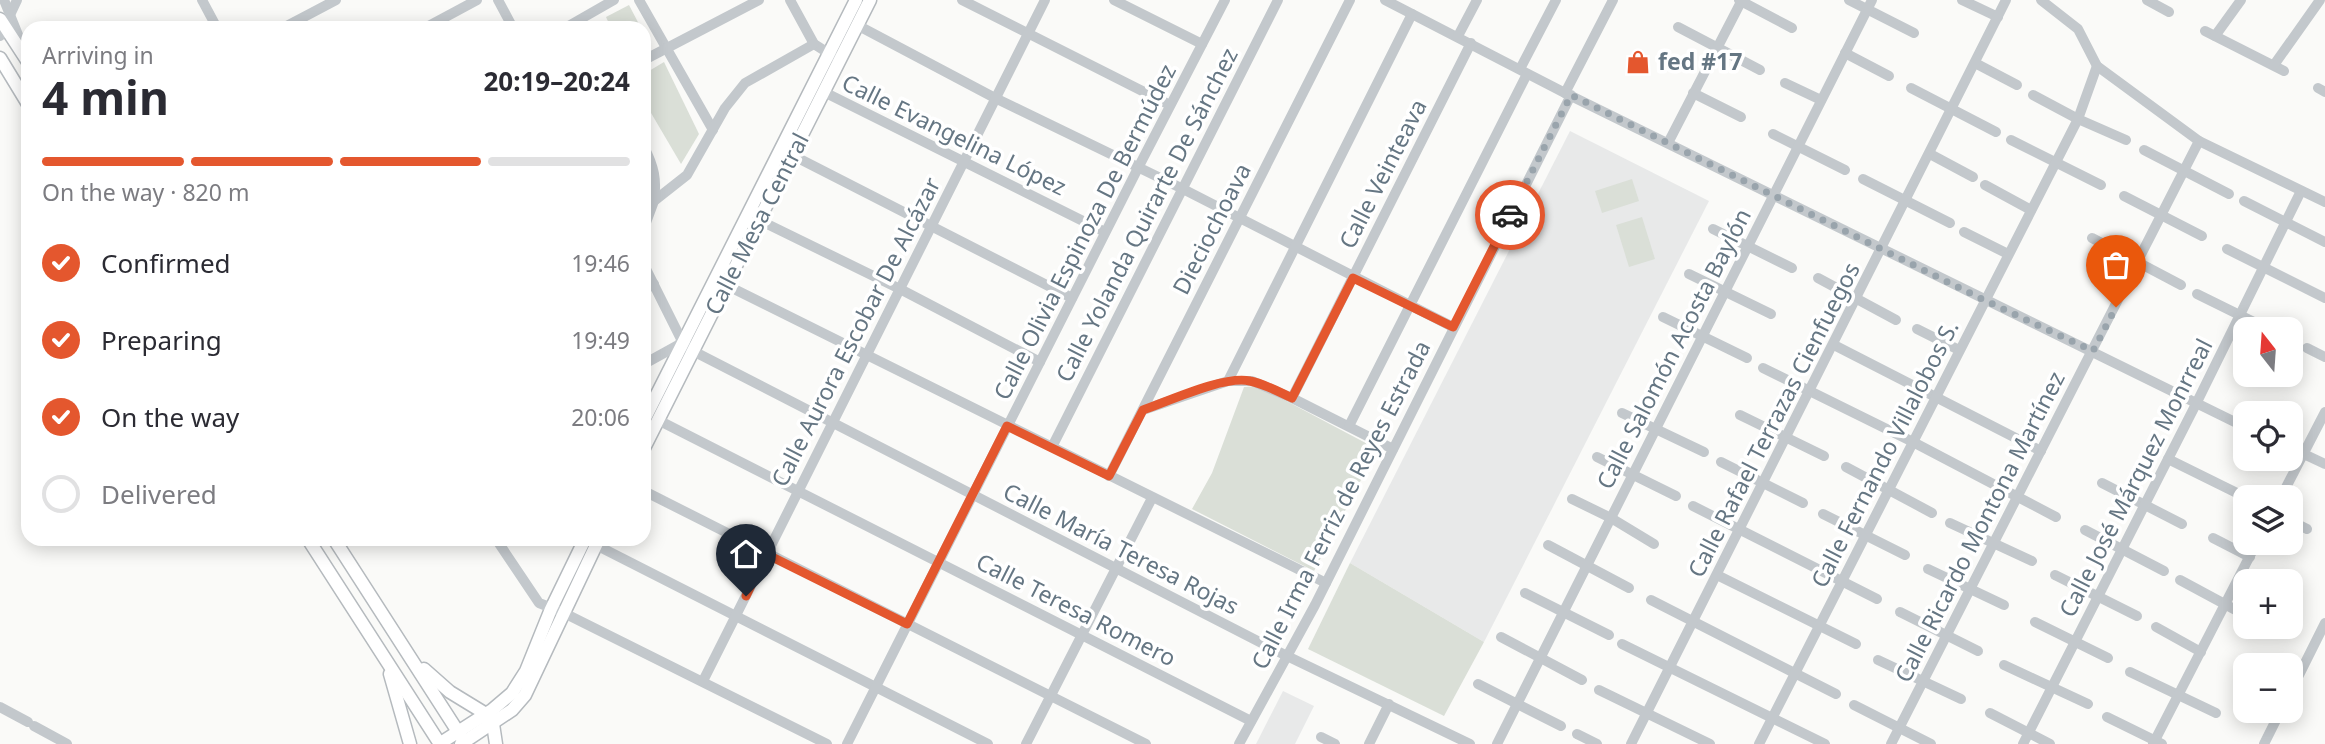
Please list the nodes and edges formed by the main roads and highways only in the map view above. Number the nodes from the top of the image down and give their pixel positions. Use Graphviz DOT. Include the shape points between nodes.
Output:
graph roads {
  1 [pos="856,0"];
  2 [pos="870,0"];
  3 [pos="4,24"];
  4 [pos="21,50"];
  5 [pos="834,56"];
  6 [pos="0,58"];
  7 [pos="21,92"];
  8 [pos="688,347"];
  9 [pos="651,408"];
  10 [pos="651,434"];
  11 [pos="313,546"];
  12 [pos="338,546"];
  13 [pos="590,546"];
  14 [pos="404,649"];
  15 [pos="386,660"];
  16 [pos="489,719"];
  17 [pos="462,740"];
  18 [pos="410,744"];
  19 [pos="440,744"];
  20 [pos="496,744"];
  1 -- 5 [label="main road, Calle Mesa Central"];
  2 -- 5 [label="main road, Calle Mesa Central"];
  3 -- 4 [label="main road"];
  5 -- 8 [label="main road, Calle Mesa Central"];
  5 -- 8 [label="main road, Calle Mesa Central" via="824,92 726,285"];
  6 -- 7 [label="main road"];
  8 -- 9 [label="main road, Calle Mesa Central"];
  8 -- 10 [label="main road, Calle Mesa Central"];
  11 -- 15 [label="main road"];
  12 -- 14 [label="main road"];
  13 -- 16 [label="main road" via="526,671"];
  14 -- 16 [label="main road" via="437,682"];
  14 -- 17 [label="main road"];
  15 -- 18 [label="main road"];
  15 -- 19 [label="main road"];
  16 -- 17 [label="main road"];
  16 -- 20 [label="main road"];
  17 -- 19 [label="main road"];
}
